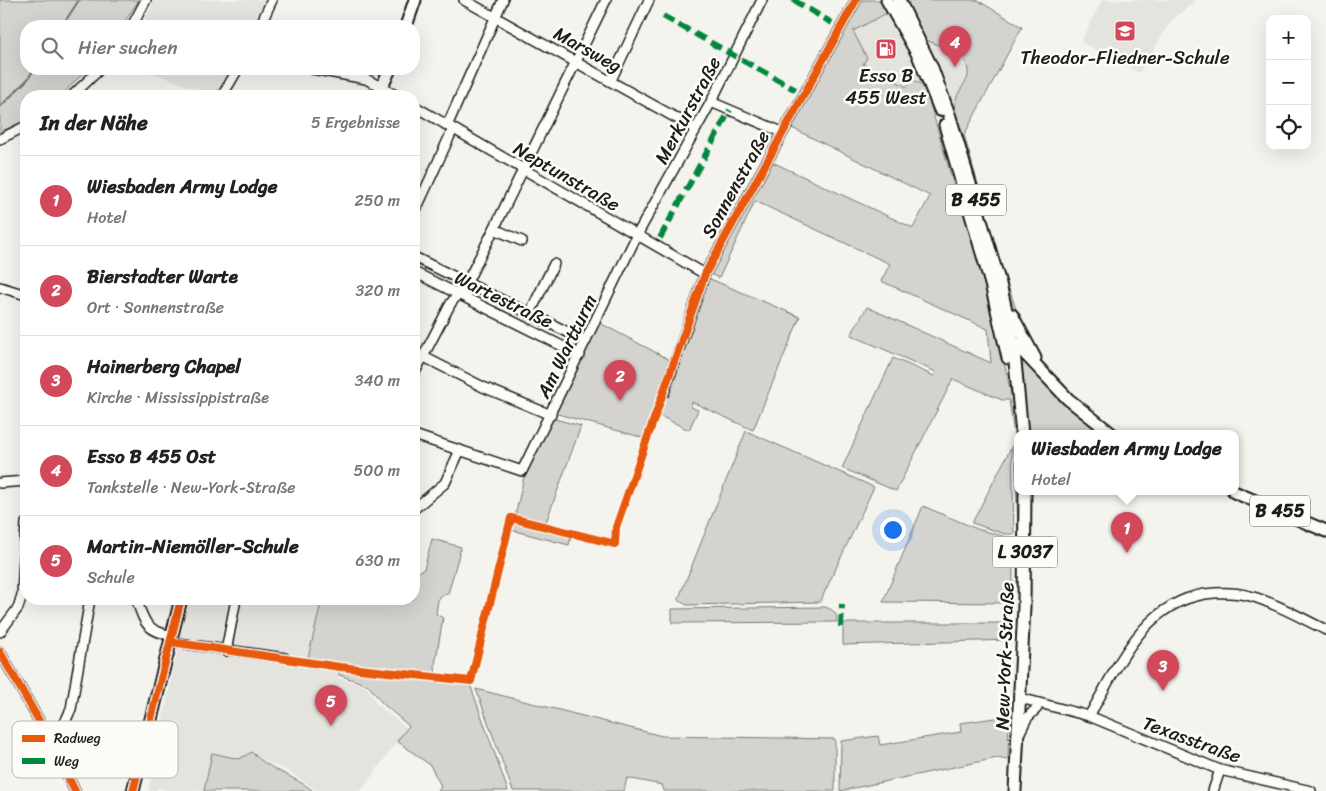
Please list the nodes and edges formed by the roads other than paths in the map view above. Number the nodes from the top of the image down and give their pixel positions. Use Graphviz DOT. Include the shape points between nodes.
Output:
graph roads {
  1 [pos="146,0"];
  2 [pos="272,0"];
  3 [pos="415,0"];
  4 [pos="464,0"];
  5 [pos="503,0"];
  6 [pos="606,0"];
  7 [pos="649,0"];
  8 [pos="762,0"];
  9 [pos="856,0"];
  10 [pos="887,0"];
  11 [pos="900,3"];
  12 [pos="496,16"];
  13 [pos="135,20"];
  14 [pos="263,20"];
  15 [pos="408,20"];
  16 [pos="576,62"];
  17 [pos="94,75"];
  18 [pos="234,75"];
  19 [pos="344,75"];
  20 [pos="387,75"];
  21 [pos="611,80"];
  22 [pos="78,90"];
  23 [pos="226,90"];
  24 [pos="378,90"];
  25 [pos="381,90"];
  26 [pos="710,102"];
  27 [pos="420,110"];
  28 [pos="450,128"];
  29 [pos="20,129"];
  30 [pos="696,129"];
  31 [pos="782,132"];
  32 [pos="0,139"];
  33 [pos="523,169"];
  34 [pos="420,200"];
  35 [pos="494,229"];
  36 [pos="637,235"];
  37 [pos="522,241"];
  38 [pos="420,260"];
  39 [pos="554,264"];
  40 [pos="705,274"];
  41 [pos="420,275"];
  42 [pos="466,284"];
  43 [pos="1000,284"];
  44 [pos="0,287"];
  45 [pos="20,293"];
  46 [pos="457,294"];
  47 [pos="530,313"];
  48 [pos="1001,322"];
  49 [pos="586,341"];
  50 [pos="1013,341"];
  51 [pos="580,355"];
  52 [pos="424,357"];
  53 [pos="420,364"];
  54 [pos="1048,378"];
  55 [pos="664,393"];
  56 [pos="551,415"];
  57 [pos="1021,421"];
  58 [pos="1022,430"];
  59 [pos="1107,430"];
  60 [pos="420,437"];
  61 [pos="460,450"];
  62 [pos="20,481"];
  63 [pos="0,483"];
  64 [pos="1239,494"];
  65 [pos="1026,495"];
  66 [pos="420,504"];
  67 [pos="1326,531"];
  68 [pos="20,602"];
  69 [pos="89,605"];
  70 [pos="138,605"];
  71 [pos="180,605"];
  72 [pos="235,605"];
  73 [pos="1326,630"];
  74 [pos="0,632"];
  75 [pos="172,639"];
  76 [pos="226,650"];
  77 [pos="0,652"];
  78 [pos="285,658"];
  79 [pos="2,663"];
  80 [pos="161,683"];
  81 [pos="1020,699"];
  82 [pos="1048,706"];
  83 [pos="1037,708"];
  84 [pos="1089,716"];
  85 [pos="38,721"];
  86 [pos="66,721"];
  87 [pos="151,721"];
  88 [pos="154,721"];
  89 [pos="1018,736"];
  90 [pos="1220,770"];
  91 [pos="69,778"];
  92 [pos="136,778"];
  93 [pos="143,778"];
  94 [pos="75,791"];
  95 [pos="133,791"];
  96 [pos="140,791"];
  97 [pos="1015,791"];
  98 [pos="1213,791"];
  99 [pos="1311,791"];
  1 -- 13 [label="street"];
  2 -- 14 [label="street"];
  3 -- 15 [label="main road"];
  4 -- 12 [label="street, Marsweg"];
  5 -- 12 [label="street"];
  6 -- 16 [label="street"];
  7 -- 21 [label="street"];
  8 -- 26 [label="street, Merkurstraße"];
  9 -- 31 [label="street, Sonnenstraße"];
  10 -- 48 [label="main road, B 455" via="915,49 938,106"];
  11 -- 43 [label="main road, B 455" via="932,68 950,117"];
  12 -- 16 [label="street, Marsweg"];
  12 -- 28 [label="street"];
  16 -- 21 [label="street, Marsweg"];
  16 -- 33 [label="street"];
  17 -- 22 [label="street"];
  18 -- 23 [label="street"];
  19 -- 24 [label="street" via="366,79"];
  20 -- 25 [label="main road"];
  21 -- 30 [label="street, Marsweg"];
  26 -- 30 [label="street, Merkurstraße"];
  26 -- 31 [label="street"];
  27 -- 28 [label="street, Neptunstraße"];
  28 -- 33 [label="street, Neptunstraße"];
  28 -- 34 [label="street"];
  29 -- 32 [label="street"];
  30 -- 36 [label="street, Merkurstraße"];
  31 -- 40 [label="street, Sonnenstraße"];
  33 -- 35 [label="street"];
  33 -- 36 [label="street, Neptunstraße"];
  35 -- 37 [label="street"];
  35 -- 42 [label="street"];
  36 -- 40 [label="street, Neptunstraße"];
  36 -- 49 [label="street, Am Wartturm"];
  38 -- 42 [label="street, Wartestraße"];
  39 -- 47 [label="street, Wartestraße"];
  40 -- 55 [label="street, Sonnenstraße"];
  41 -- 46 [label="street, Wartestraße"];
  42 -- 46 [label="street"];
  42 -- 47 [label="street, Wartestraße"];
  43 -- 50 [label="main road"];
  43 -- 54 [label="main road, B 455" via="1018,328"];
  44 -- 45 [label="street"];
  46 -- 51 [label="street, Wartestraße"];
  46 -- 52 [label="street"];
  47 -- 49 [label="street, Wartestraße"];
  48 -- 50 [label="main road, B 455"];
  48 -- 57 [label="main road"];
  49 -- 51 [label="street, Am Wartturm"];
  50 -- 54 [label="main road, B 455"];
  50 -- 57 [label="main road"];
  51 -- 56 [label="street, Am Wartturm"];
  52 -- 53 [label="street"];
  52 -- 56 [label="street" via="483,387"];
  54 -- 59 [label="main road, B 455" via="1068,400"];
  56 -- 61 [label="street, Am Wartturm" via="522,471"];
  57 -- 58 [label="main road"];
  60 -- 61 [label="street"];
  61 -- 66 [label="street" via="445,483"];
  62 -- 63 [label="street"];
  64 -- 67 [label="main road, B 455"];
  65 -- 81 [label="main road, New-York-Straße / L 3037"];
  68 -- 74 [label="street"];
  69 -- 86 [label="street"];
  70 -- 75 [label="street" via="147,626"];
  71 -- 75 [label="main road"];
  72 -- 76 [label="street"];
  73 -- 84 [label="street" via="1247,596 1224,591 1188,597 1169,606 1150,621 1132,644"];
  75 -- 76 [label="street"];
  75 -- 80 [label="main road"];
  76 -- 78 [label="street"];
  77 -- 79 [label="street"];
  79 -- 85 [label="street"];
  80 -- 87 [label="main road"];
  80 -- 88 [label="main road"];
  81 -- 82 [label="street"];
  81 -- 83 [label="street" via="1027,706"];
  81 -- 89 [label="main road, New-York-Straße / L 3037"];
  82 -- 83 [label="street"];
  82 -- 84 [label="street, Texasstraße"];
  83 -- 89 [label="street"];
  84 -- 90 [label="street, Texasstraße"];
  89 -- 97 [label="main road, New-York-Straße / L 3037"];
  90 -- 98 [label="street"];
  90 -- 99 [label="street, Texasstraße"];
  91 -- 94 [label="street"];
  92 -- 95 [label="main road"];
  93 -- 96 [label="main road"];
}
